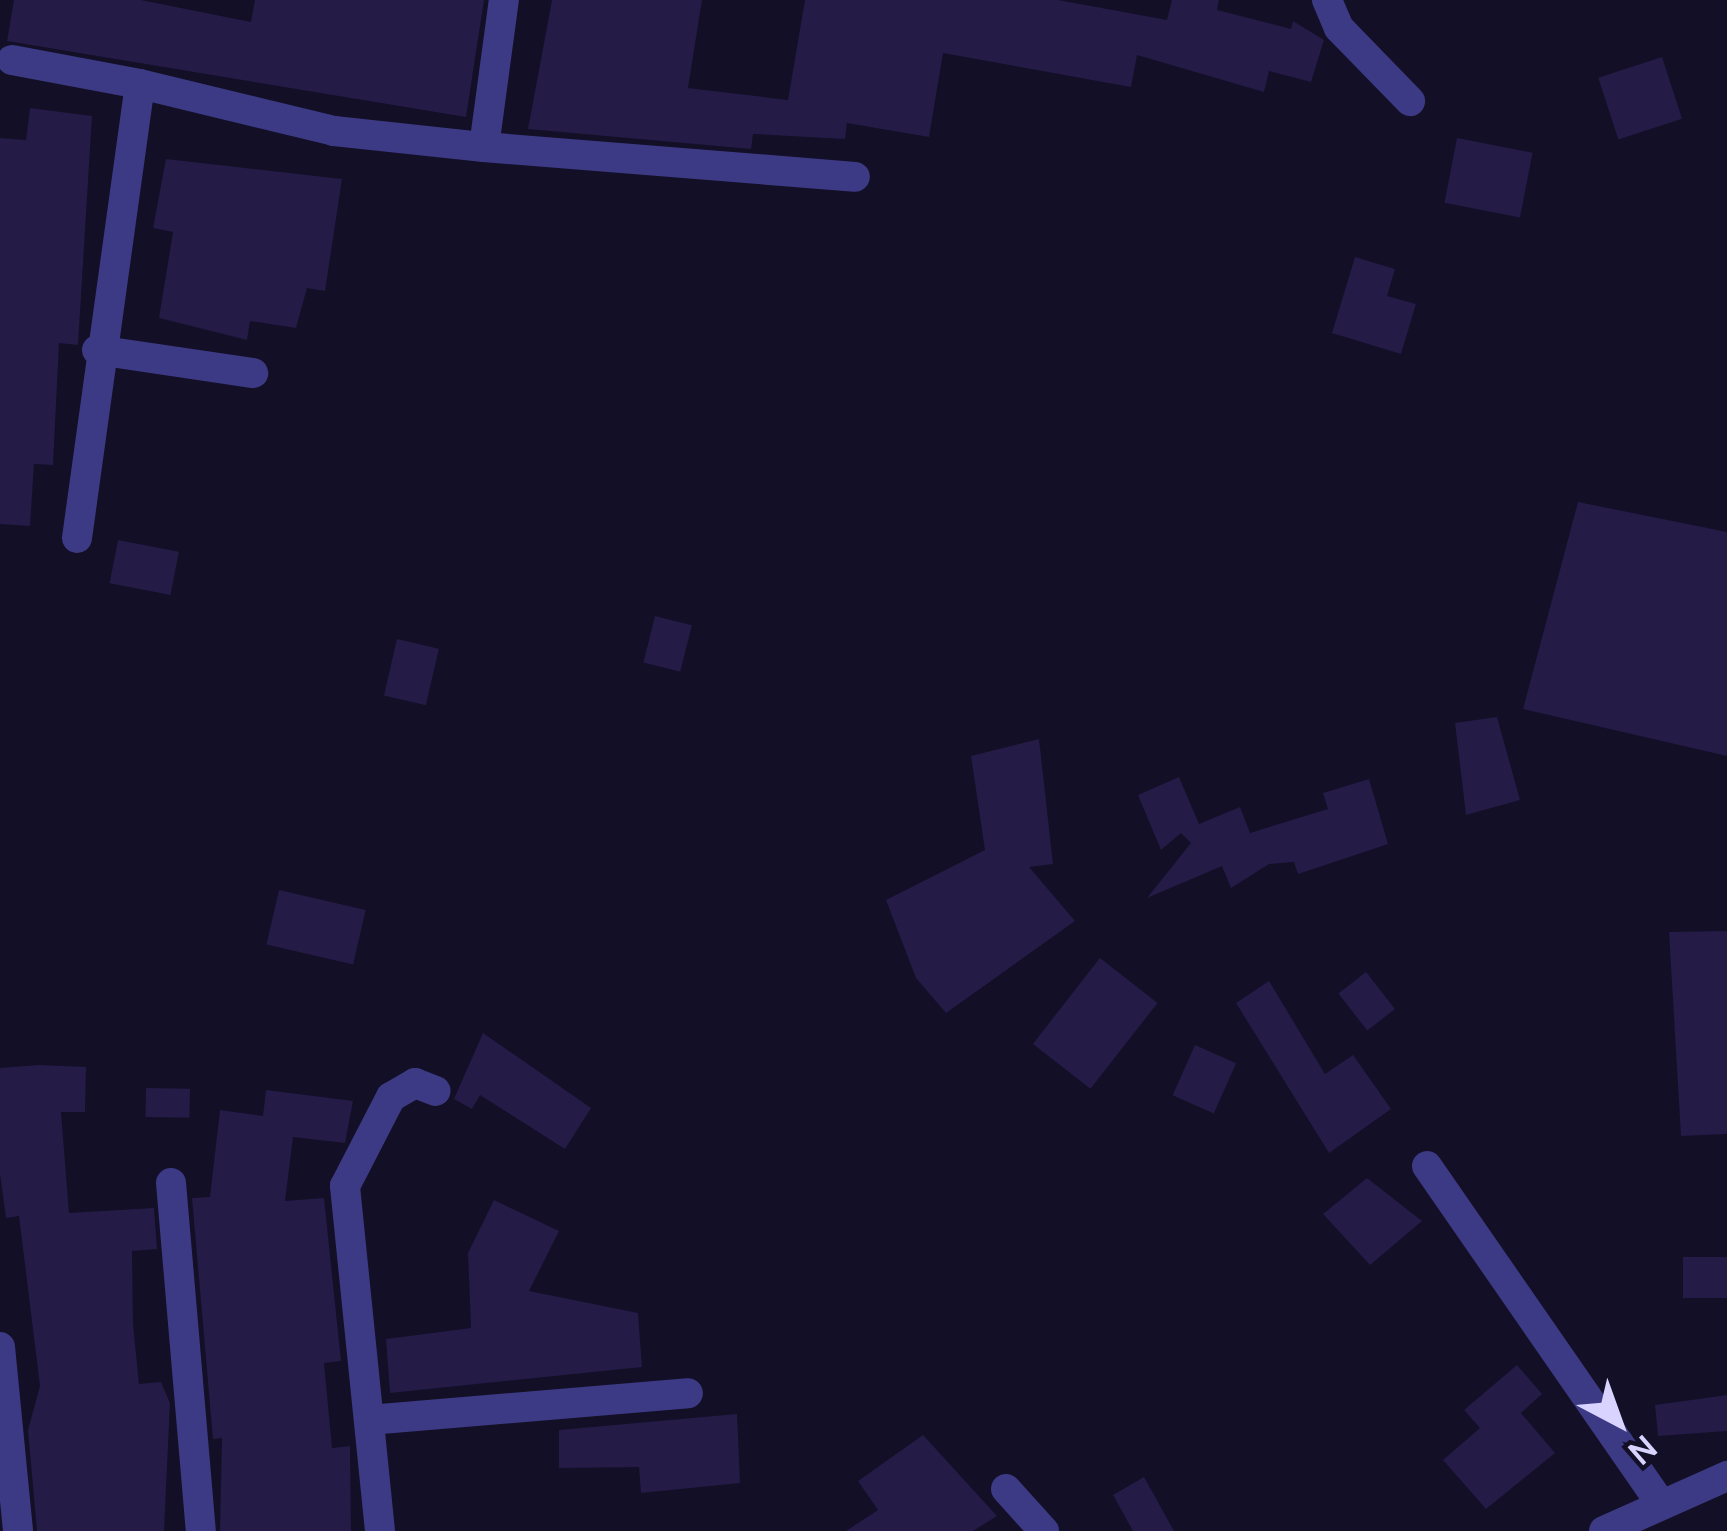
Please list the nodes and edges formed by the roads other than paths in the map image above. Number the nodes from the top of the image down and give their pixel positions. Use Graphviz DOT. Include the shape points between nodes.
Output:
graph roads {
  1 [pos="504,0"];
  2 [pos="1327,0"];
  3 [pos="12,60"];
  4 [pos="140,84"];
  5 [pos="1410,101"];
  6 [pos="484,148"];
  7 [pos="855,177"];
  8 [pos="97,350"];
  9 [pos="253,373"];
  10 [pos="77,538"];
  11 [pos="436,1091"];
  12 [pos="1427,1166"];
  13 [pos="171,1184"];
  14 [pos="0,1347"];
  15 [pos="688,1393"];
  16 [pos="369,1420"];
  17 [pos="3,1456"];
  18 [pos="1727,1476"];
  19 [pos="1006,1490"];
  20 [pos="1660,1503"];
  21 [pos="17,1531"];
  22 [pos="201,1531"];
  23 [pos="380,1531"];
  24 [pos="1044,1531"];
  25 [pos="1604,1531"];
  1 -- 6 [label="street"];
  2 -- 5 [label="street" via="1339,28"];
  3 -- 4 [label="street"];
  4 -- 6 [label="street" via="334,131"];
  4 -- 8 [label="street"];
  6 -- 7 [label="street"];
  8 -- 9 [label="street"];
  8 -- 10 [label="street"];
  11 -- 16 [label="street" via="415,1084 391,1097 346,1186"];
  12 -- 20 [label="street"];
  13 -- 22 [label="street"];
  14 -- 17 [label="street"];
  15 -- 16 [label="street"];
  16 -- 23 [label="street"];
  17 -- 21 [label="street"];
  18 -- 20 [label="street"];
  19 -- 24 [label="street"];
  20 -- 25 [label="street"];
}
